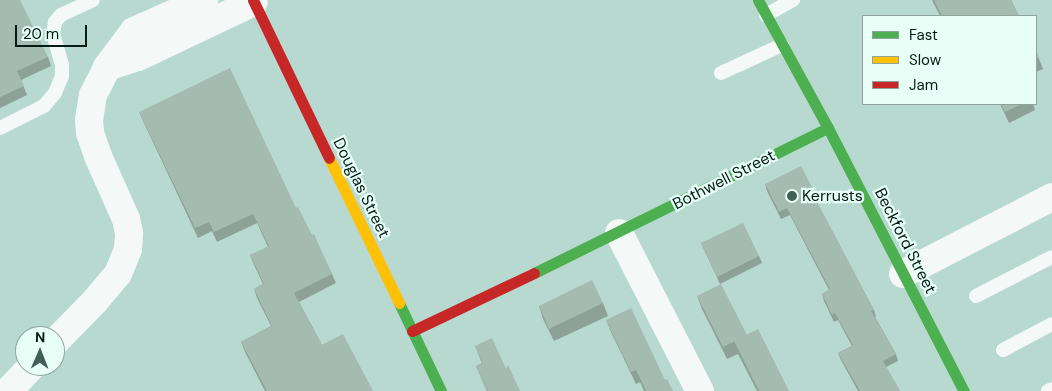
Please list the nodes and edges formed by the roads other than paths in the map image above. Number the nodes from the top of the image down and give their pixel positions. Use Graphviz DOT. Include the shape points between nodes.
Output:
graph roads {
  1 [pos="93,0"];
  2 [pos="204,0"];
  3 [pos="758,0"];
  4 [pos="793,0"];
  5 [pos="255,1"];
  6 [pos="766,15"];
  7 [pos="782,45"];
  8 [pos="107,67"];
  9 [pos="721,73"];
  10 [pos="0,128"];
  11 [pos="828,128"];
  12 [pos="1052,197"];
  13 [pos="620,233"];
  14 [pos="1052,257"];
  15 [pos="903,274"];
  16 [pos="976,296"];
  17 [pos="1052,324"];
  18 [pos="412,331"];
  19 [pos="65,332"];
  20 [pos="1003,350"];
  21 [pos="22,376"];
  22 [pos="1052,389"];
  23 [pos="8,391"];
  24 [pos="440,391"];
  25 [pos="700,391"];
  26 [pos="964,391"];
  27 [pos="1048,391"];
  1 -- 10 [label="lane" via="61,15 55,22 53,33 62,76 55,93 44,106"];
  2 -- 8 [label="street" via="134,31"];
  3 -- 6 [label="street, Beckford Street"];
  4 -- 6 [label="lane"];
  5 -- 8 [label="street" via="138,57"];
  5 -- 18 [label="street, Douglas Street"];
  6 -- 7 [label="street, Beckford Street"];
  7 -- 9 [label="lane"];
  7 -- 11 [label="street, Beckford Street"];
  8 -- 19 [label="street" via="93,95 90,133 126,219 128,249 118,274"];
  11 -- 13 [label="street, Bothwell Street"];
  11 -- 15 [label="street, Beckford Street"];
  12 -- 15 [label="street"];
  13 -- 18 [label="street, Bothwell Street"];
  13 -- 25 [label="street"];
  14 -- 16 [label="lane"];
  15 -- 26 [label="street, Beckford Street"];
  17 -- 20 [label="lane"];
  18 -- 24 [label="street, Douglas Street"];
  21 -- 23 [label="street"];
  22 -- 27 [label="lane"];
}
